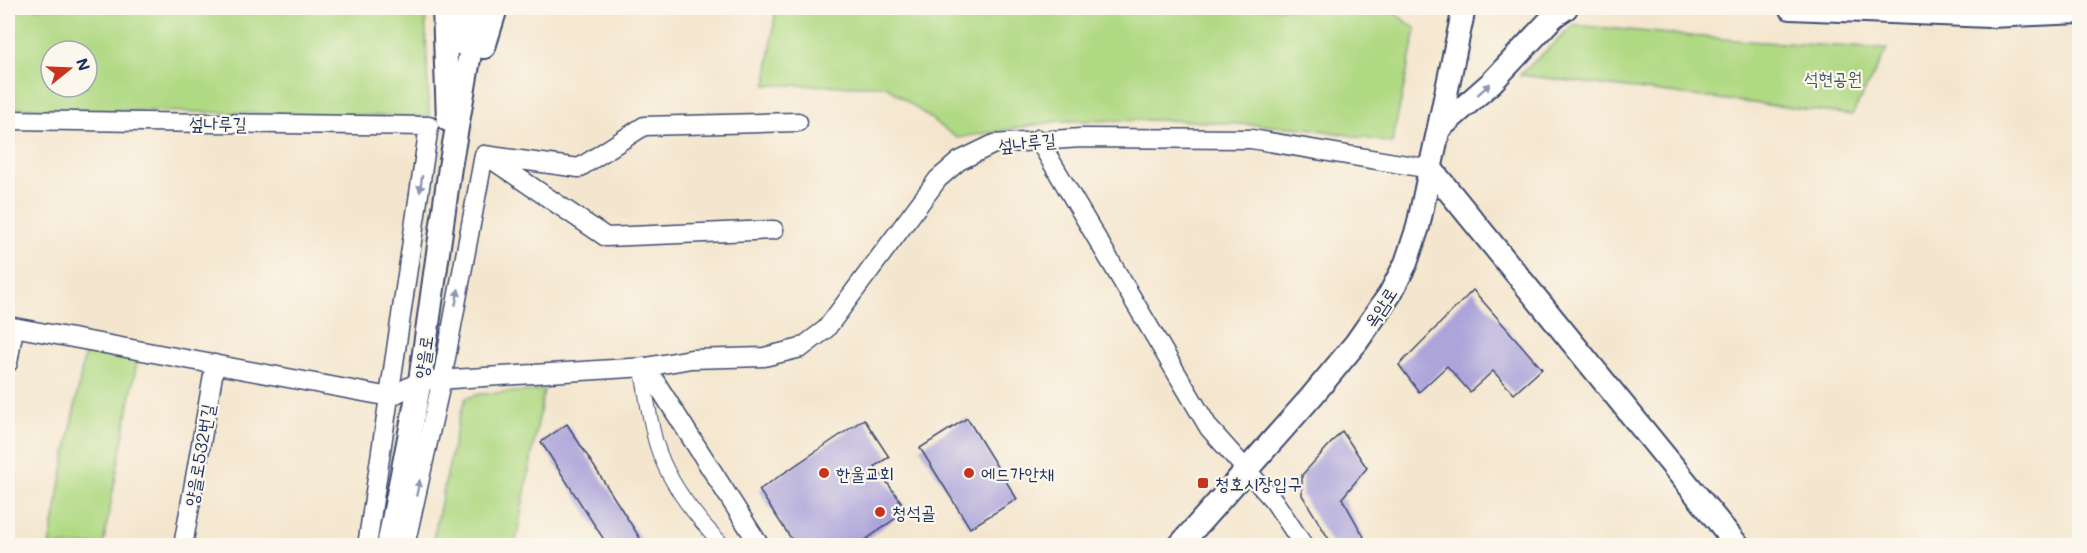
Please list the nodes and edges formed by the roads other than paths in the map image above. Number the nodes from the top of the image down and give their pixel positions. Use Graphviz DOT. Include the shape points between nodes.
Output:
graph roads {
  1 [pos="444,8"];
  2 [pos="462,8"];
  3 [pos="478,8"];
  4 [pos="496,8"];
  5 [pos="1464,8"];
  6 [pos="1566,8"];
  7 [pos="1790,8"];
  8 [pos="2079,12"];
  9 [pos="8,120"];
  10 [pos="798,122"];
  11 [pos="1440,128"];
  12 [pos="1038,139"];
  13 [pos="484,155"];
  14 [pos="450,167"];
  15 [pos="1431,169"];
  16 [pos="774,230"];
  17 [pos="11,327"];
  18 [pos="8,363"];
  19 [pos="215,364"];
  20 [pos="644,366"];
  21 [pos="431,380"];
  22 [pos="390,397"];
  23 [pos="1248,470"];
  24 [pos="183,546"];
  25 [pos="367,546"];
  26 [pos="388,546"];
  27 [pos="405,546"];
  28 [pos="724,546"];
  29 [pos="760,546"];
  30 [pos="1179,546"];
  31 [pos="1304,546"];
  32 [pos="1738,546"];
  1 -- 14 [label="street"];
  2 -- 14 [label="street, 양을로"];
  3 -- 14 [label="street, 양을로"];
  4 -- 14 [label="street"];
  5 -- 11 [label="street, 옥암로"];
  11 -- 6 [label="street, one-way"];
  7 -- 8 [label="street" via="1990,16"];
  9 -- 22 [label="street, 섶나루길, one-way" via="429,126"];
  10 -- 13 [label="street" via="644,126 579,168"];
  11 -- 15 [label="street, 옥암로"];
  12 -- 15 [label="street, 섶나루길" via="1251,139"];
  12 -- 20 [label="street, 섶나루길" via="994,144 959,161 938,179 826,329 801,348 764,357 691,359"];
  12 -- 23 [label="street" via="1209,428"];
  13 -- 16 [label="street" via="606,237"];
  21 -- 13 [label="street, one-way"];
  14 -- 21 [label="street, 양을로"];
  15 -- 23 [label="street, 옥암로" via="1418,227 1390,294 1356,343"];
  15 -- 32 [label="street"];
  17 -- 18 [label="street"];
  17 -- 19 [label="street"];
  19 -- 22 [label="street"];
  19 -- 24 [label="street, 양을로532번길"];
  20 -- 21 [label="street, 섶나루길"];
  20 -- 28 [label="street" via="656,444 675,485"];
  20 -- 29 [label="street"];
  21 -- 22 [label="street"];
  21 -- 26 [label="street, 양을로"];
  27 -- 21 [label="street, one-way"];
  22 -- 25 [label="street"];
  23 -- 30 [label="street, 옥암로"];
  23 -- 31 [label="street" via="1288,518"];
}
